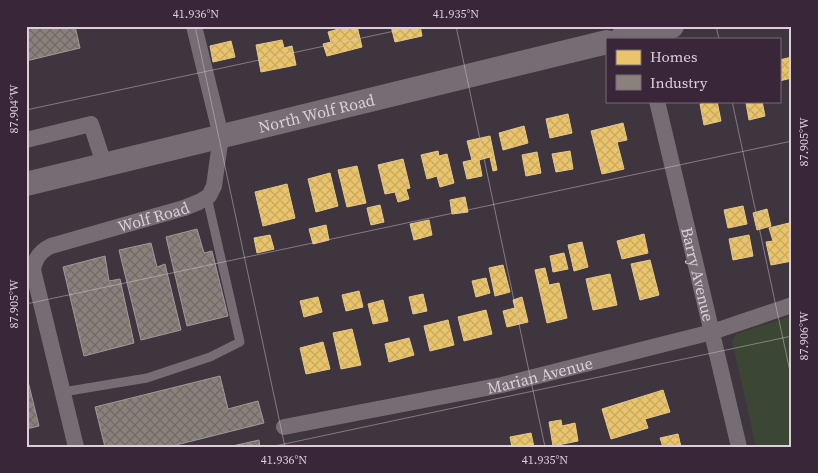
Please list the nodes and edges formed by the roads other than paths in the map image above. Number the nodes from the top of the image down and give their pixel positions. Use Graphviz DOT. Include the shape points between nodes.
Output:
graph roads {
  1 [pos="194,26"];
  2 [pos="672,26"];
  3 [pos="636,34"];
  4 [pos="606,42"];
  5 [pos="657,102"];
  6 [pos="221,136"];
  7 [pos="26,140"];
  8 [pos="104,164"];
  9 [pos="26,184"];
  10 [pos="207,197"];
  11 [pos="32,253"];
  12 [pos="792,305"];
  13 [pos="712,332"];
  14 [pos="63,392"];
  15 [pos="284,427"];
  16 [pos="76,447"];
  17 [pos="739,447"];
  1 -- 6 [label="street"];
  2 -- 3 [label="main road"];
  4 -- 6 [label="main road, North Wolf Road"];
  5 -- 13 [label="street, Barry Avenue"];
  6 -- 8 [label="main road, North Wolf Road"];
  6 -- 10 [label="street, Wolf Road" via="214,186"];
  7 -- 8 [label="street" via="91,124"];
  8 -- 9 [label="main road, North Wolf Road"];
  10 -- 11 [label="street, Wolf Road" via="184,208"];
  10 -- 14 [label="lane" via="240,342 210,357 146,378"];
  11 -- 14 [label="street" via="33,270"];
  12 -- 13 [label="street, Marian Avenue"];
  13 -- 15 [label="street, Marian Avenue" via="502,385"];
  13 -- 17 [label="street, Barry Avenue"];
  14 -- 16 [label="street"];
}
